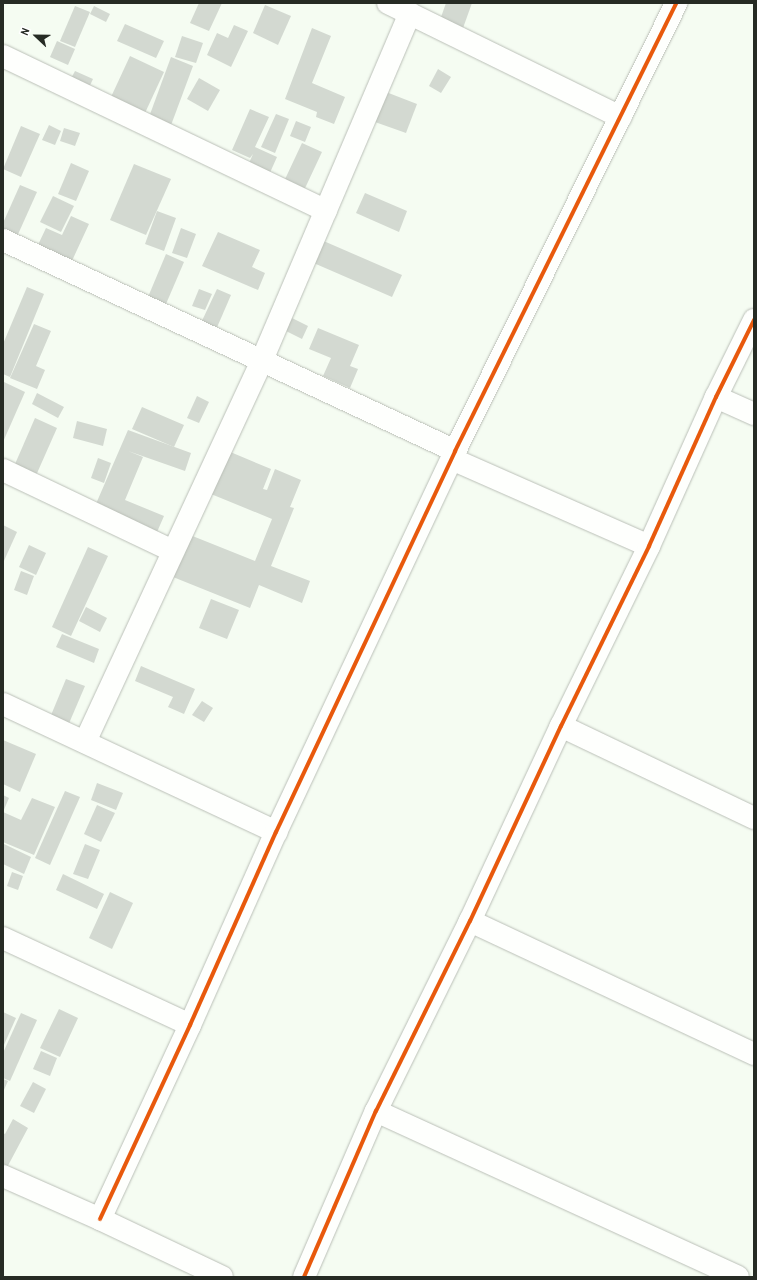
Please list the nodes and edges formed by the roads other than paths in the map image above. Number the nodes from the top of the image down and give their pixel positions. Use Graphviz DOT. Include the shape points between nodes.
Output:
graph roads {
  1 [pos="388,3"];
  2 [pos="676,3"];
  3 [pos="410,13"];
  4 [pos="3,56"];
  5 [pos="621,117"];
  6 [pos="326,211"];
  7 [pos="3,240"];
  8 [pos="754,320"];
  9 [pos="262,360"];
  10 [pos="716,397"];
  11 [pos="754,414"];
  12 [pos="454,455"];
  13 [pos="3,470"];
  14 [pos="649,546"];
  15 [pos="173,551"];
  16 [pos="3,704"];
  17 [pos="561,726"];
  18 [pos="85,742"];
  19 [pos="753,816"];
  20 [pos="276,832"];
  21 [pos="470,921"];
  22 [pos="3,938"];
  23 [pos="190,1025"];
  24 [pos="754,1054"];
  25 [pos="376,1111"];
  26 [pos="3,1176"];
  27 [pos="100,1219"];
  28 [pos="222,1277"];
  29 [pos="304,1277"];
  30 [pos="738,1277"];
  1 -- 3 [label="street"];
  2 -- 5 [label="street"];
  3 -- 5 [label="street"];
  3 -- 6 [label="street"];
  4 -- 6 [label="street"];
  5 -- 12 [label="street"];
  6 -- 9 [label="street"];
  7 -- 9 [label="street"];
  8 -- 10 [label="street"];
  9 -- 12 [label="street"];
  9 -- 15 [label="street"];
  10 -- 11 [label="street"];
  10 -- 14 [label="street"];
  12 -- 14 [label="street"];
  12 -- 20 [label="street"];
  13 -- 15 [label="street"];
  14 -- 17 [label="street"];
  15 -- 18 [label="street"];
  16 -- 18 [label="street"];
  17 -- 19 [label="street"];
  17 -- 21 [label="street"];
  18 -- 20 [label="street"];
  20 -- 23 [label="street"];
  21 -- 24 [label="street"];
  21 -- 25 [label="street"];
  22 -- 23 [label="street"];
  23 -- 27 [label="street"];
  25 -- 29 [label="street"];
  25 -- 30 [label="street"];
  26 -- 27 [label="street"];
  27 -- 28 [label="street"];
}
